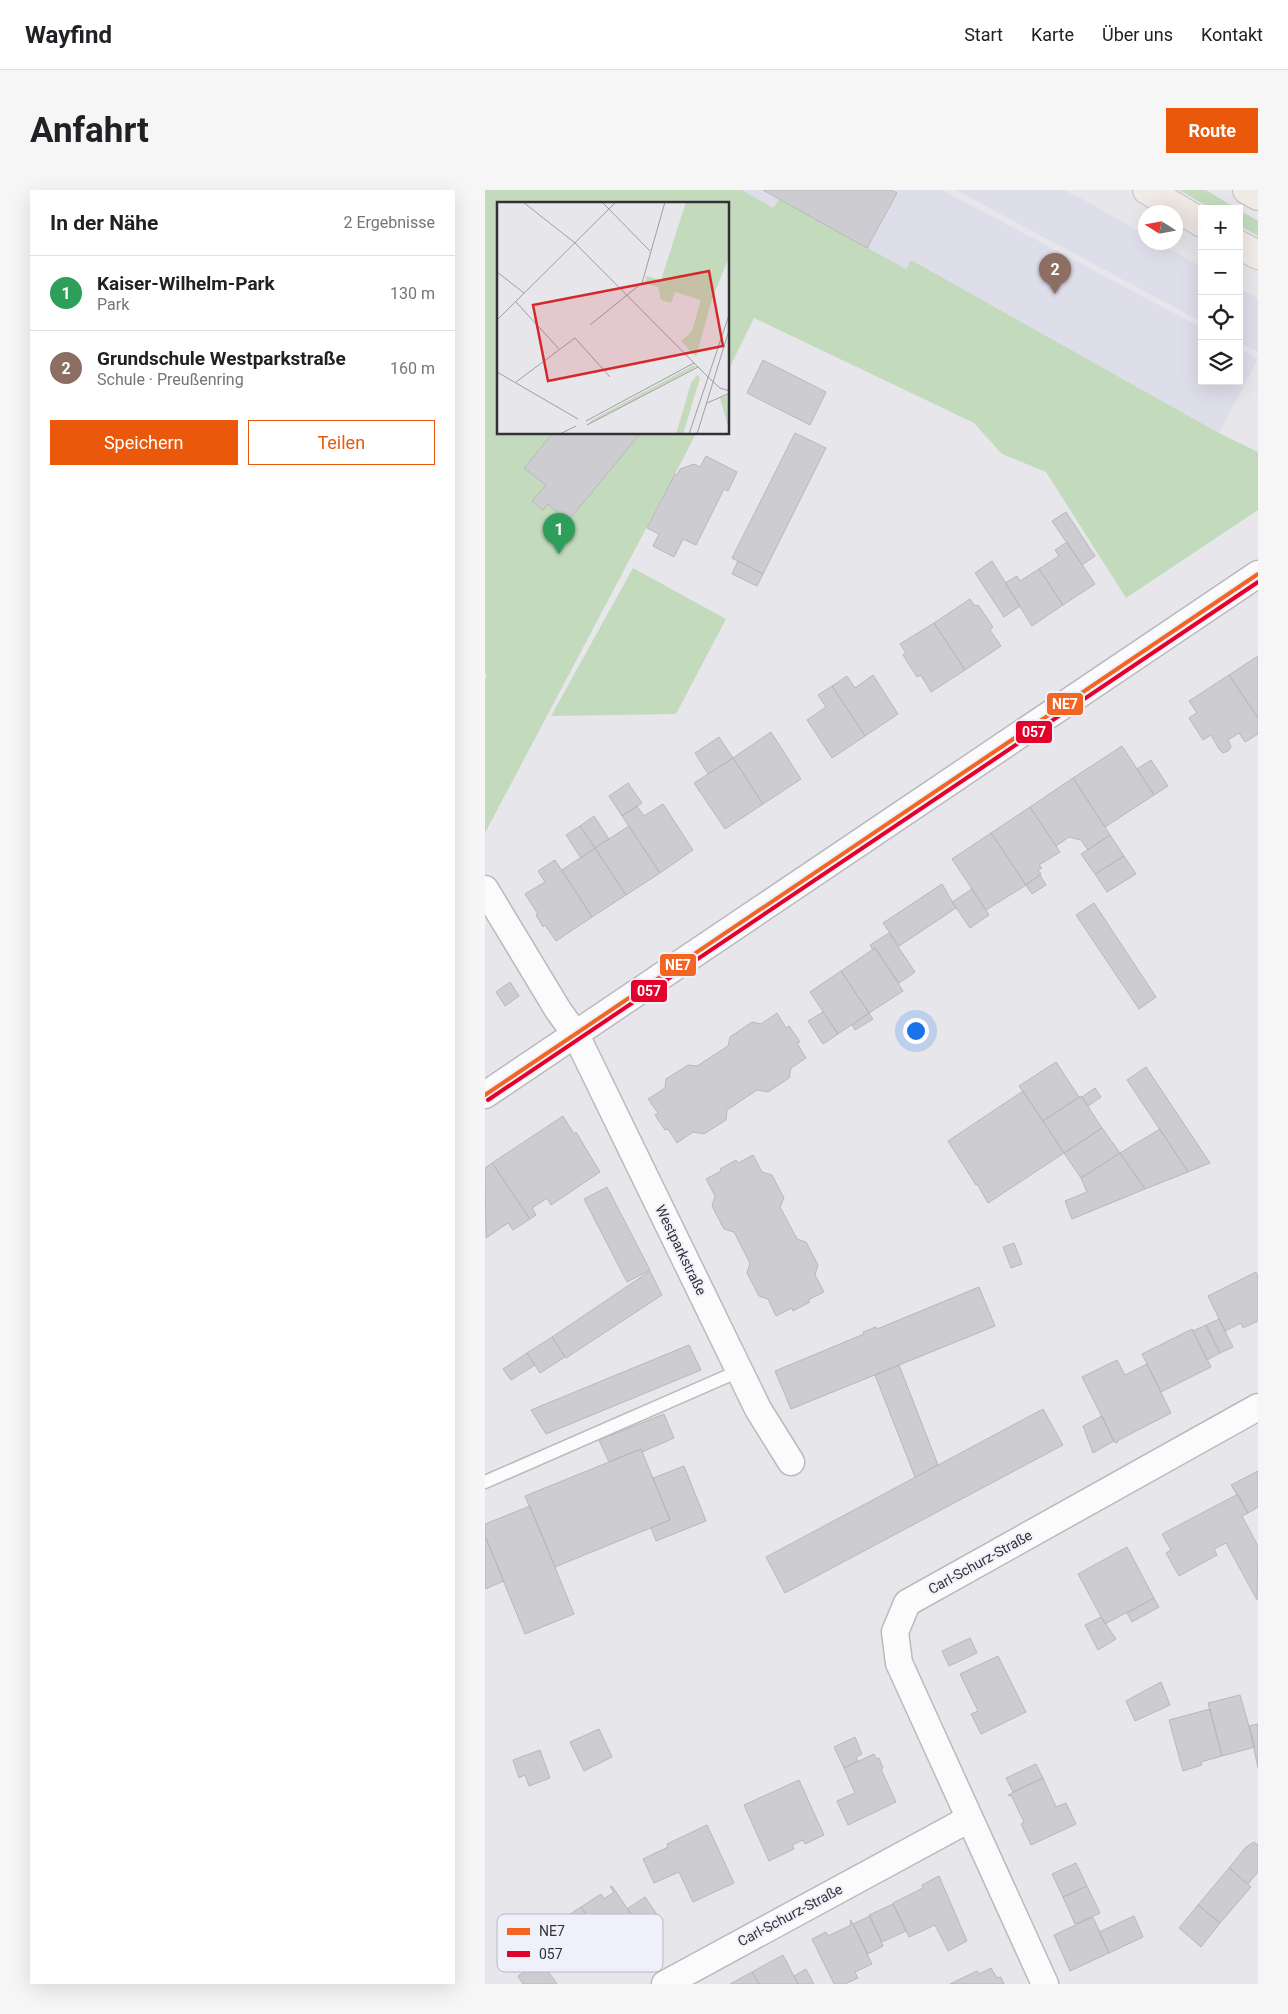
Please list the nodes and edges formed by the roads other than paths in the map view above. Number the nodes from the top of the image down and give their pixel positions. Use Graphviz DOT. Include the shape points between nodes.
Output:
graph roads {
  1 [pos="1147,190"];
  2 [pos="1247,190"];
  3 [pos="1258,196"];
  4 [pos="1198,221"];
  5 [pos="1243,247"];
  6 [pos="1258,255"];
  7 [pos="1258,574"];
  8 [pos="485,889"];
  9 [pos="577,1035"];
  10 [pos="485,1095"];
  11 [pos="739,1371"];
  12 [pos="1258,1407"];
  13 [pos="791,1462"];
  14 [pos="485,1482"];
  15 [pos="969,1819"];
  16 [pos="665,1984"];
  17 [pos="1045,1984"];
  1 -- 4 [label="main road"];
  2 -- 3 [label="main road"];
  5 -- 6 [label="main road"];
  7 -- 9 [label="street"];
  8 -- 9 [label="street, Westparkstraße" via="557,1010"];
  9 -- 10 [label="street"];
  9 -- 11 [label="street, Westparkstraße"];
  11 -- 13 [label="street, Westparkstraße"];
  11 -- 14 [label="lane"];
  12 -- 15 [label="street, Carl-Schurz-Straße" via="907,1603 895,1632 899,1663"];
  15 -- 16 [label="street, Carl-Schurz-Straße"];
  15 -- 17 [label="street, Carl-Schurz-Straße"];
}
